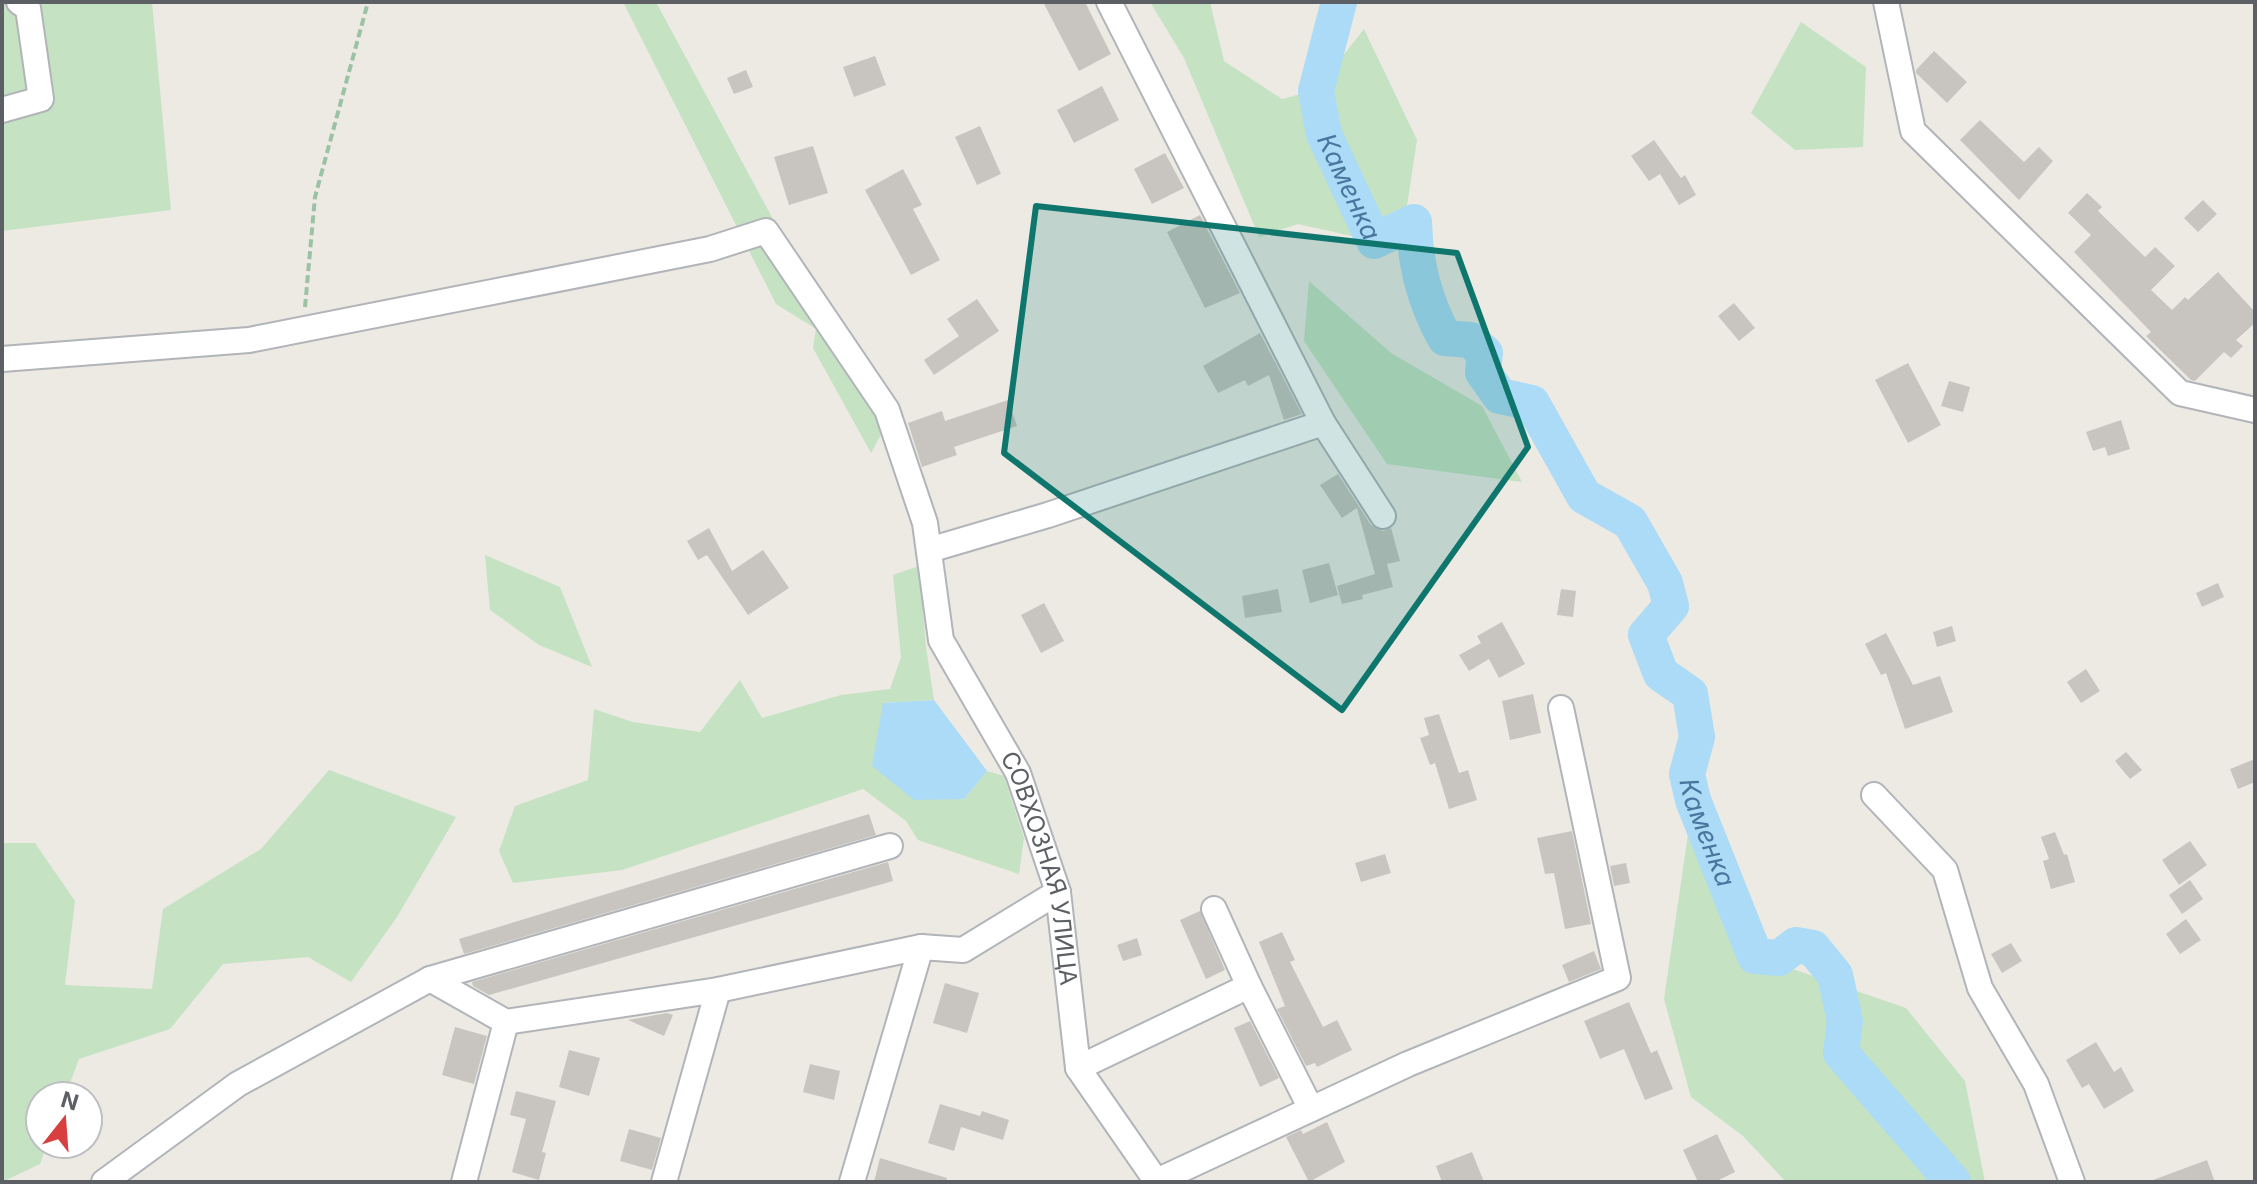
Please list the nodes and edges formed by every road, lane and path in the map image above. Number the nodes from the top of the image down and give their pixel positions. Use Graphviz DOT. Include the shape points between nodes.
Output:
graph roads {
  1 [pos="19,2"];
  2 [pos="368,2"];
  3 [pos="1109,2"];
  4 [pos="1886,2"];
  5 [pos="2,110"];
  6 [pos="303,330"];
  7 [pos="2,359"];
  8 [pos="2255,410"];
  9 [pos="1323,423"];
  10 [pos="1383,516"];
  11 [pos="929,550"];
  12 [pos="1561,708"];
  13 [pos="1874,795"];
  14 [pos="890,846"];
  15 [pos="1058,892"];
  16 [pos="1214,909"];
  17 [pos="921,947"];
  18 [pos="430,979"];
  19 [pos="1249,986"];
  20 [pos="718,990"];
  21 [pos="506,1022"];
  22 [pos="1078,1068"];
  23 [pos="1311,1109"];
  24 [pos="104,1182"];
  25 [pos="464,1182"];
  26 [pos="664,1182"];
  27 [pos="852,1182"];
  28 [pos="1157,1182"];
  29 [pos="2072,1182"];
  1 -- 5 [label="street" via="28,8 41,99"];
  2 -- 6 [label="path" via="315,197"];
  3 -- 9 [label="street"];
  4 -- 8 [label="street" via="1913,131 2180,393"];
  6 -- 7 [label="street" via="249,340"];
  6 -- 11 [label="street, СОВХОЗНАЯ УЛИЦА" via="710,249 766,231 887,410"];
  9 -- 10 [label="street"];
  9 -- 11 [label="street"];
  11 -- 15 [label="street, СОВХОЗНАЯ УЛИЦА" via="941,640 1018,773"];
  12 -- 23 [label="street" via="1618,978"];
  13 -- 29 [label="street" via="1945,870 1980,988 2036,1084"];
  14 -- 18 [label="street"];
  15 -- 17 [label="street" via="963,950"];
  15 -- 22 [label="street, СОВХОЗНАЯ УЛИЦА"];
  16 -- 19 [label="street"];
  17 -- 20 [label="street"];
  17 -- 27 [label="street"];
  18 -- 21 [label="street"];
  18 -- 24 [label="street" via="238,1084"];
  19 -- 22 [label="street"];
  19 -- 23 [label="street"];
  20 -- 21 [label="street"];
  20 -- 26 [label="street"];
  21 -- 25 [label="street"];
  22 -- 28 [label="street, СОВХОЗНАЯ УЛИЦА"];
  23 -- 28 [label="street"];
}
